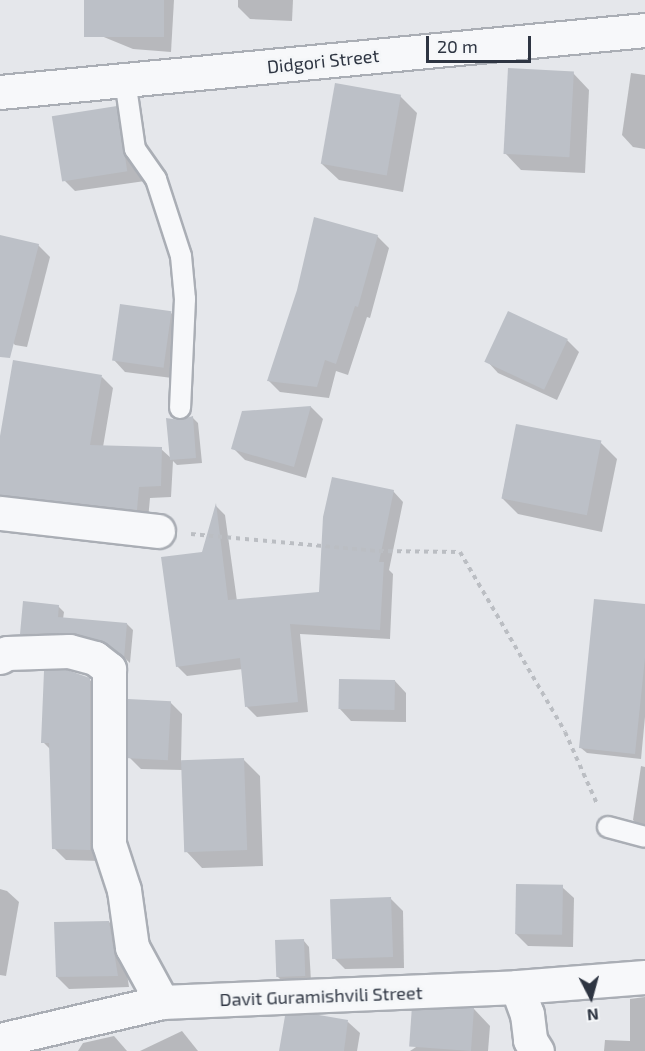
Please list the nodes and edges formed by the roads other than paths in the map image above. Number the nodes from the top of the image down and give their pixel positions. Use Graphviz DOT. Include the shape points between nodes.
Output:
graph roads {
  1 [pos="645,30"];
  2 [pos="125,80"];
  3 [pos="0,92"];
  4 [pos="180,408"];
  5 [pos="0,513"];
  6 [pos="158,531"];
  7 [pos="0,657"];
  8 [pos="608,827"];
  9 [pos="645,837"];
  10 [pos="645,977"];
  11 [pos="518,987"];
  12 [pos="162,1002"];
  13 [pos="0,1040"];
  14 [pos="537,1051"];
  1 -- 2 [label="street, Didgori Street"];
  2 -- 3 [label="street, Didgori Street"];
  2 -- 4 [label="lane" via="135,149 156,179 181,256 184,299"];
  5 -- 6 [label="street"];
  7 -- 12 [label="street" via="7,652 69,651 95,658 109,669 109,844 124,890 132,947"];
  8 -- 9 [label="lane"];
  10 -- 11 [label="street, Davit Guramishvili Street"];
  11 -- 12 [label="street, Davit Guramishvili Street"];
  11 -- 14 [label="street" via="530,1040"];
  12 -- 13 [label="street, Davit Guramishvili Street"];
}
